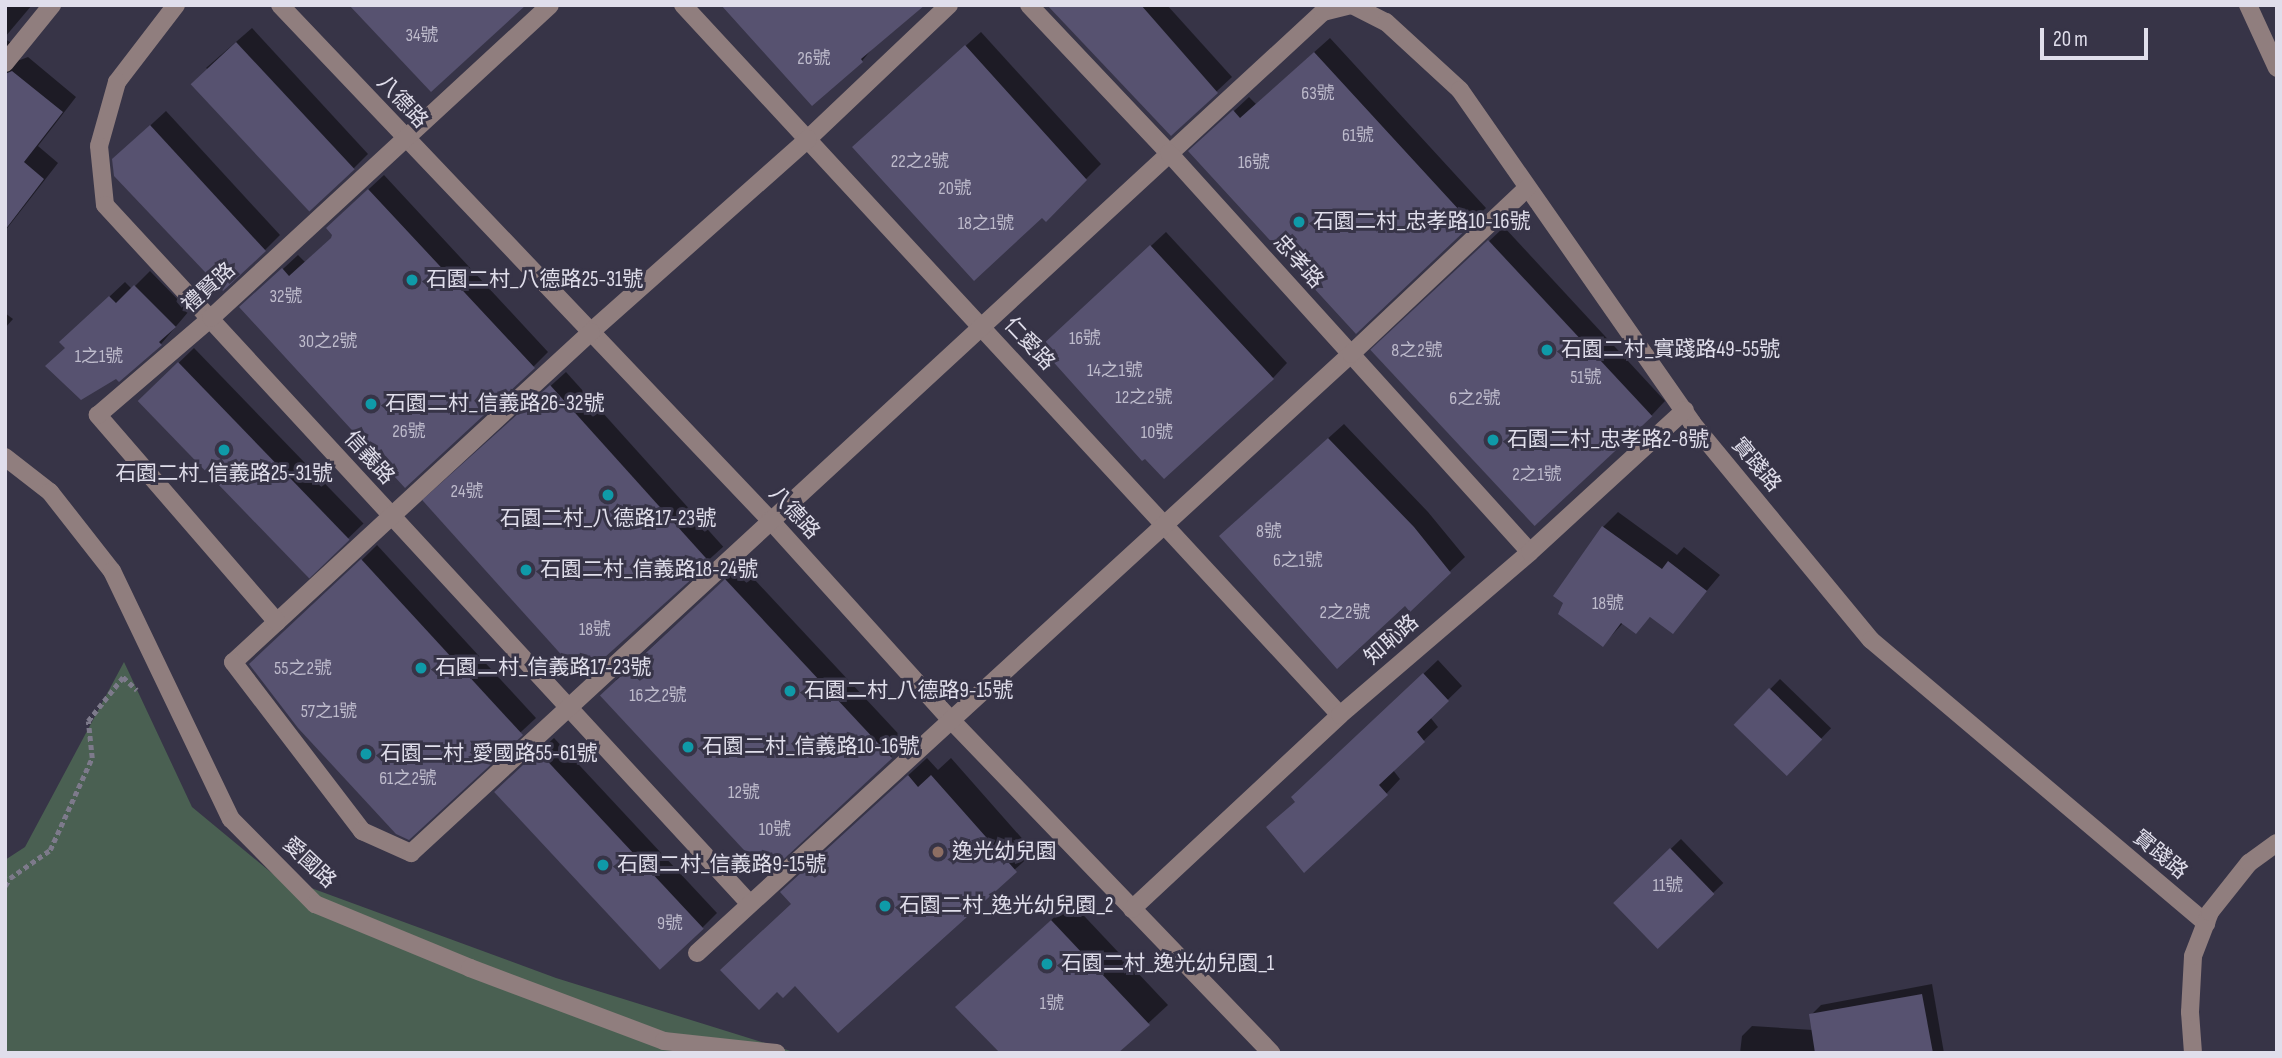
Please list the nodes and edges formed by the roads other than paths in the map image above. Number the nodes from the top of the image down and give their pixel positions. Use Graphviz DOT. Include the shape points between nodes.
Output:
graph roads {
  1 [pos="52,5"];
  2 [pos="176,5"];
  3 [pos="280,5"];
  4 [pos="550,5"];
  5 [pos="683,5"];
  6 [pos="949,5"];
  7 [pos="1029,5"];
  8 [pos="2248,5"];
  9 [pos="5,63"];
  10 [pos="2277,68"];
  11 [pos="808,139"];
  12 [pos="405,140"];
  13 [pos="1169,153"];
  14 [pos="1527,188"];
  15 [pos="211,318"];
  16 [pos="983,328"];
  17 [pos="591,332"];
  18 [pos="1351,354"];
  19 [pos="1685,410"];
  20 [pos="5,457"];
  21 [pos="392,517"];
  22 [pos="770,520"];
  23 [pos="1165,524"];
  24 [pos="1530,552"];
  25 [pos="277,622"];
  26 [pos="569,708"];
  27 [pos="1340,715"];
  28 [pos="951,720"];
  29 [pos="2277,843"];
  30 [pos="750,904"];
  31 [pos="1132,909"];
  32 [pos="2206,923"];
  33 [pos="697,953"];
  34 [pos="776,1053"];
  35 [pos="1271,1053"];
  36 [pos="2193,1053"];
  1 -- 9 [label="lane"];
  2 -- 15 [label="lane, 信義路" via="117,82 99,146 105,205"];
  3 -- 12 [label="lane, 八德路"];
  4 -- 12 [label="lane, 禮賢路"];
  5 -- 11 [label="lane, 仁愛路"];
  6 -- 11 [label="lane"];
  7 -- 13 [label="lane, 忠孝路"];
  8 -- 10 [label="lane"];
  11 -- 16 [label="lane, 仁愛路"];
  11 -- 17 [label="lane"];
  12 -- 15 [label="lane, 禮賢路"];
  12 -- 17 [label="lane, 八德路"];
  13 -- 14 [label="lane, 實踐路" via="1323,12 1352,5 1386,22 1460,90"];
  13 -- 16 [label="lane"];
  13 -- 18 [label="lane, 忠孝路"];
  14 -- 18 [label="lane"];
  14 -- 19 [label="lane, 實踐路"];
  15 -- 21 [label="lane, 信義路"];
  15 -- 25 [label="lane, 禮賢路" via="98,415"];
  16 -- 22 [label="lane"];
  16 -- 23 [label="lane, 仁愛路"];
  17 -- 21 [label="lane"];
  17 -- 22 [label="lane, 八德路"];
  18 -- 23 [label="lane"];
  18 -- 24 [label="lane, 忠孝路"];
  19 -- 24 [label="lane, 知恥路"];
  19 -- 32 [label="lane, 實踐路" via="1871,639"];
  20 -- 34 [label="lane, 愛國路" via="50,492 112,571 231,819 315,904 664,1041"];
  21 -- 25 [label="lane"];
  21 -- 26 [label="lane, 信義路"];
  22 -- 26 [label="lane"];
  22 -- 28 [label="lane, 八德路"];
  23 -- 27 [label="lane, 仁愛路"];
  23 -- 28 [label="lane"];
  24 -- 27 [label="lane, 知恥路"];
  25 -- 26 [label="lane" via="233,662 362,831 411,853"];
  26 -- 30 [label="lane, 信義路"];
  27 -- 31 [label="lane, 知恥路"];
  28 -- 30 [label="lane"];
  28 -- 31 [label="lane, 八德路"];
  29 -- 32 [label="lane" via="2249,863"];
  30 -- 33 [label="lane"];
  31 -- 35 [label="lane, 八德路"];
  32 -- 36 [label="lane" via="2193,956"];
}
